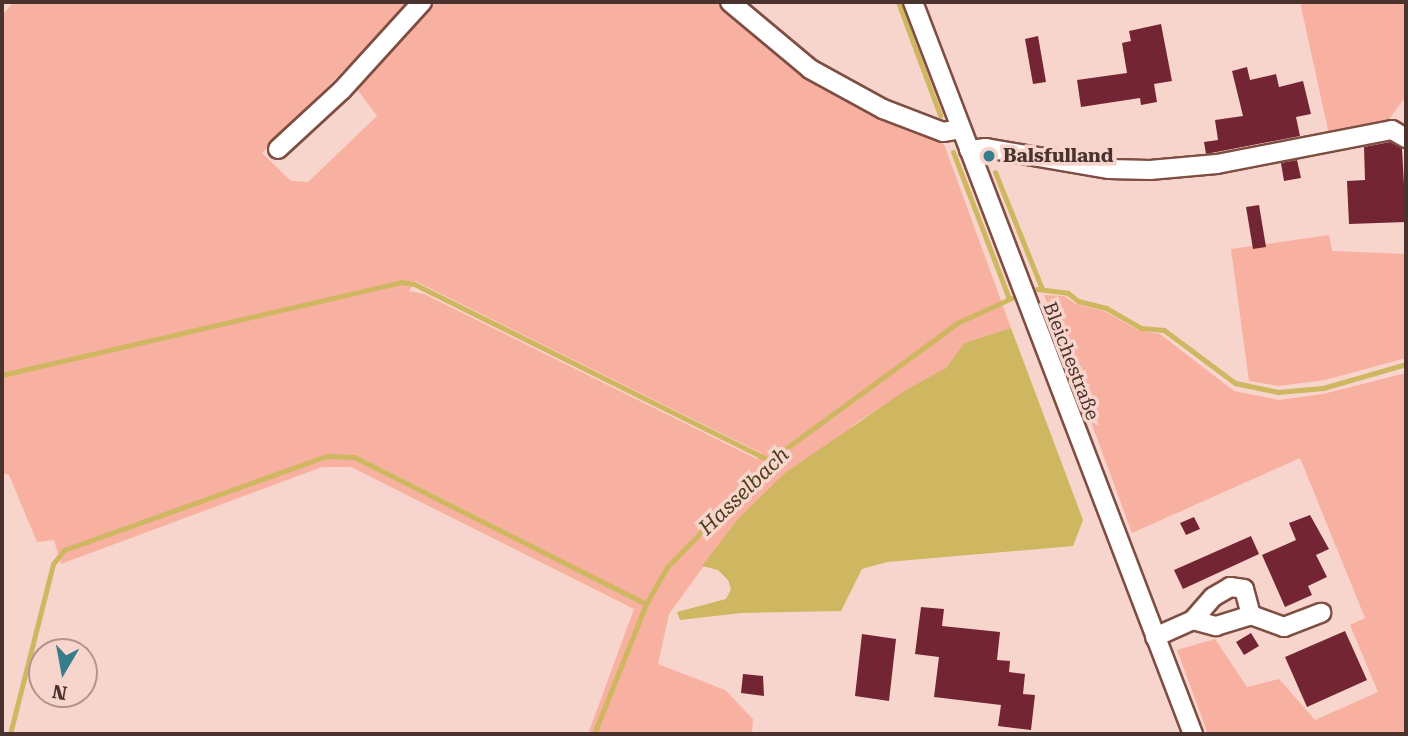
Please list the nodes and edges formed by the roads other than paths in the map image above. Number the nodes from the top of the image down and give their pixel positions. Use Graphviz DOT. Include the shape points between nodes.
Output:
graph roads {
  1 [pos="422,2"];
  2 [pos="730,2"];
  3 [pos="913,2"];
  4 [pos="961,129"];
  5 [pos="1406,138"];
  6 [pos="278,149"];
  7 [pos="969,150"];
  8 [pos="1321,613"];
  9 [pos="1251,615"];
  10 [pos="1192,620"];
  11 [pos="1155,637"];
  12 [pos="1193,734"];
  1 -- 6 [label="street" via="342,89"];
  2 -- 4 [label="street" via="810,69 943,132"];
  3 -- 4 [label="street, Bleichestraße"];
  4 -- 7 [label="street, Bleichestraße"];
  5 -- 7 [label="street" via="1392,130 1217,164 1150,170 1109,169 986,148"];
  7 -- 11 [label="street, Bleichestraße"];
  8 -- 9 [label="street" via="1284,627"];
  9 -- 10 [label="street" via="1216,626"];
  9 -- 10 [label="street" via="1244,589 1230,587 1213,597"];
  10 -- 11 [label="street"];
  11 -- 12 [label="street, Bleichestraße"];
}
